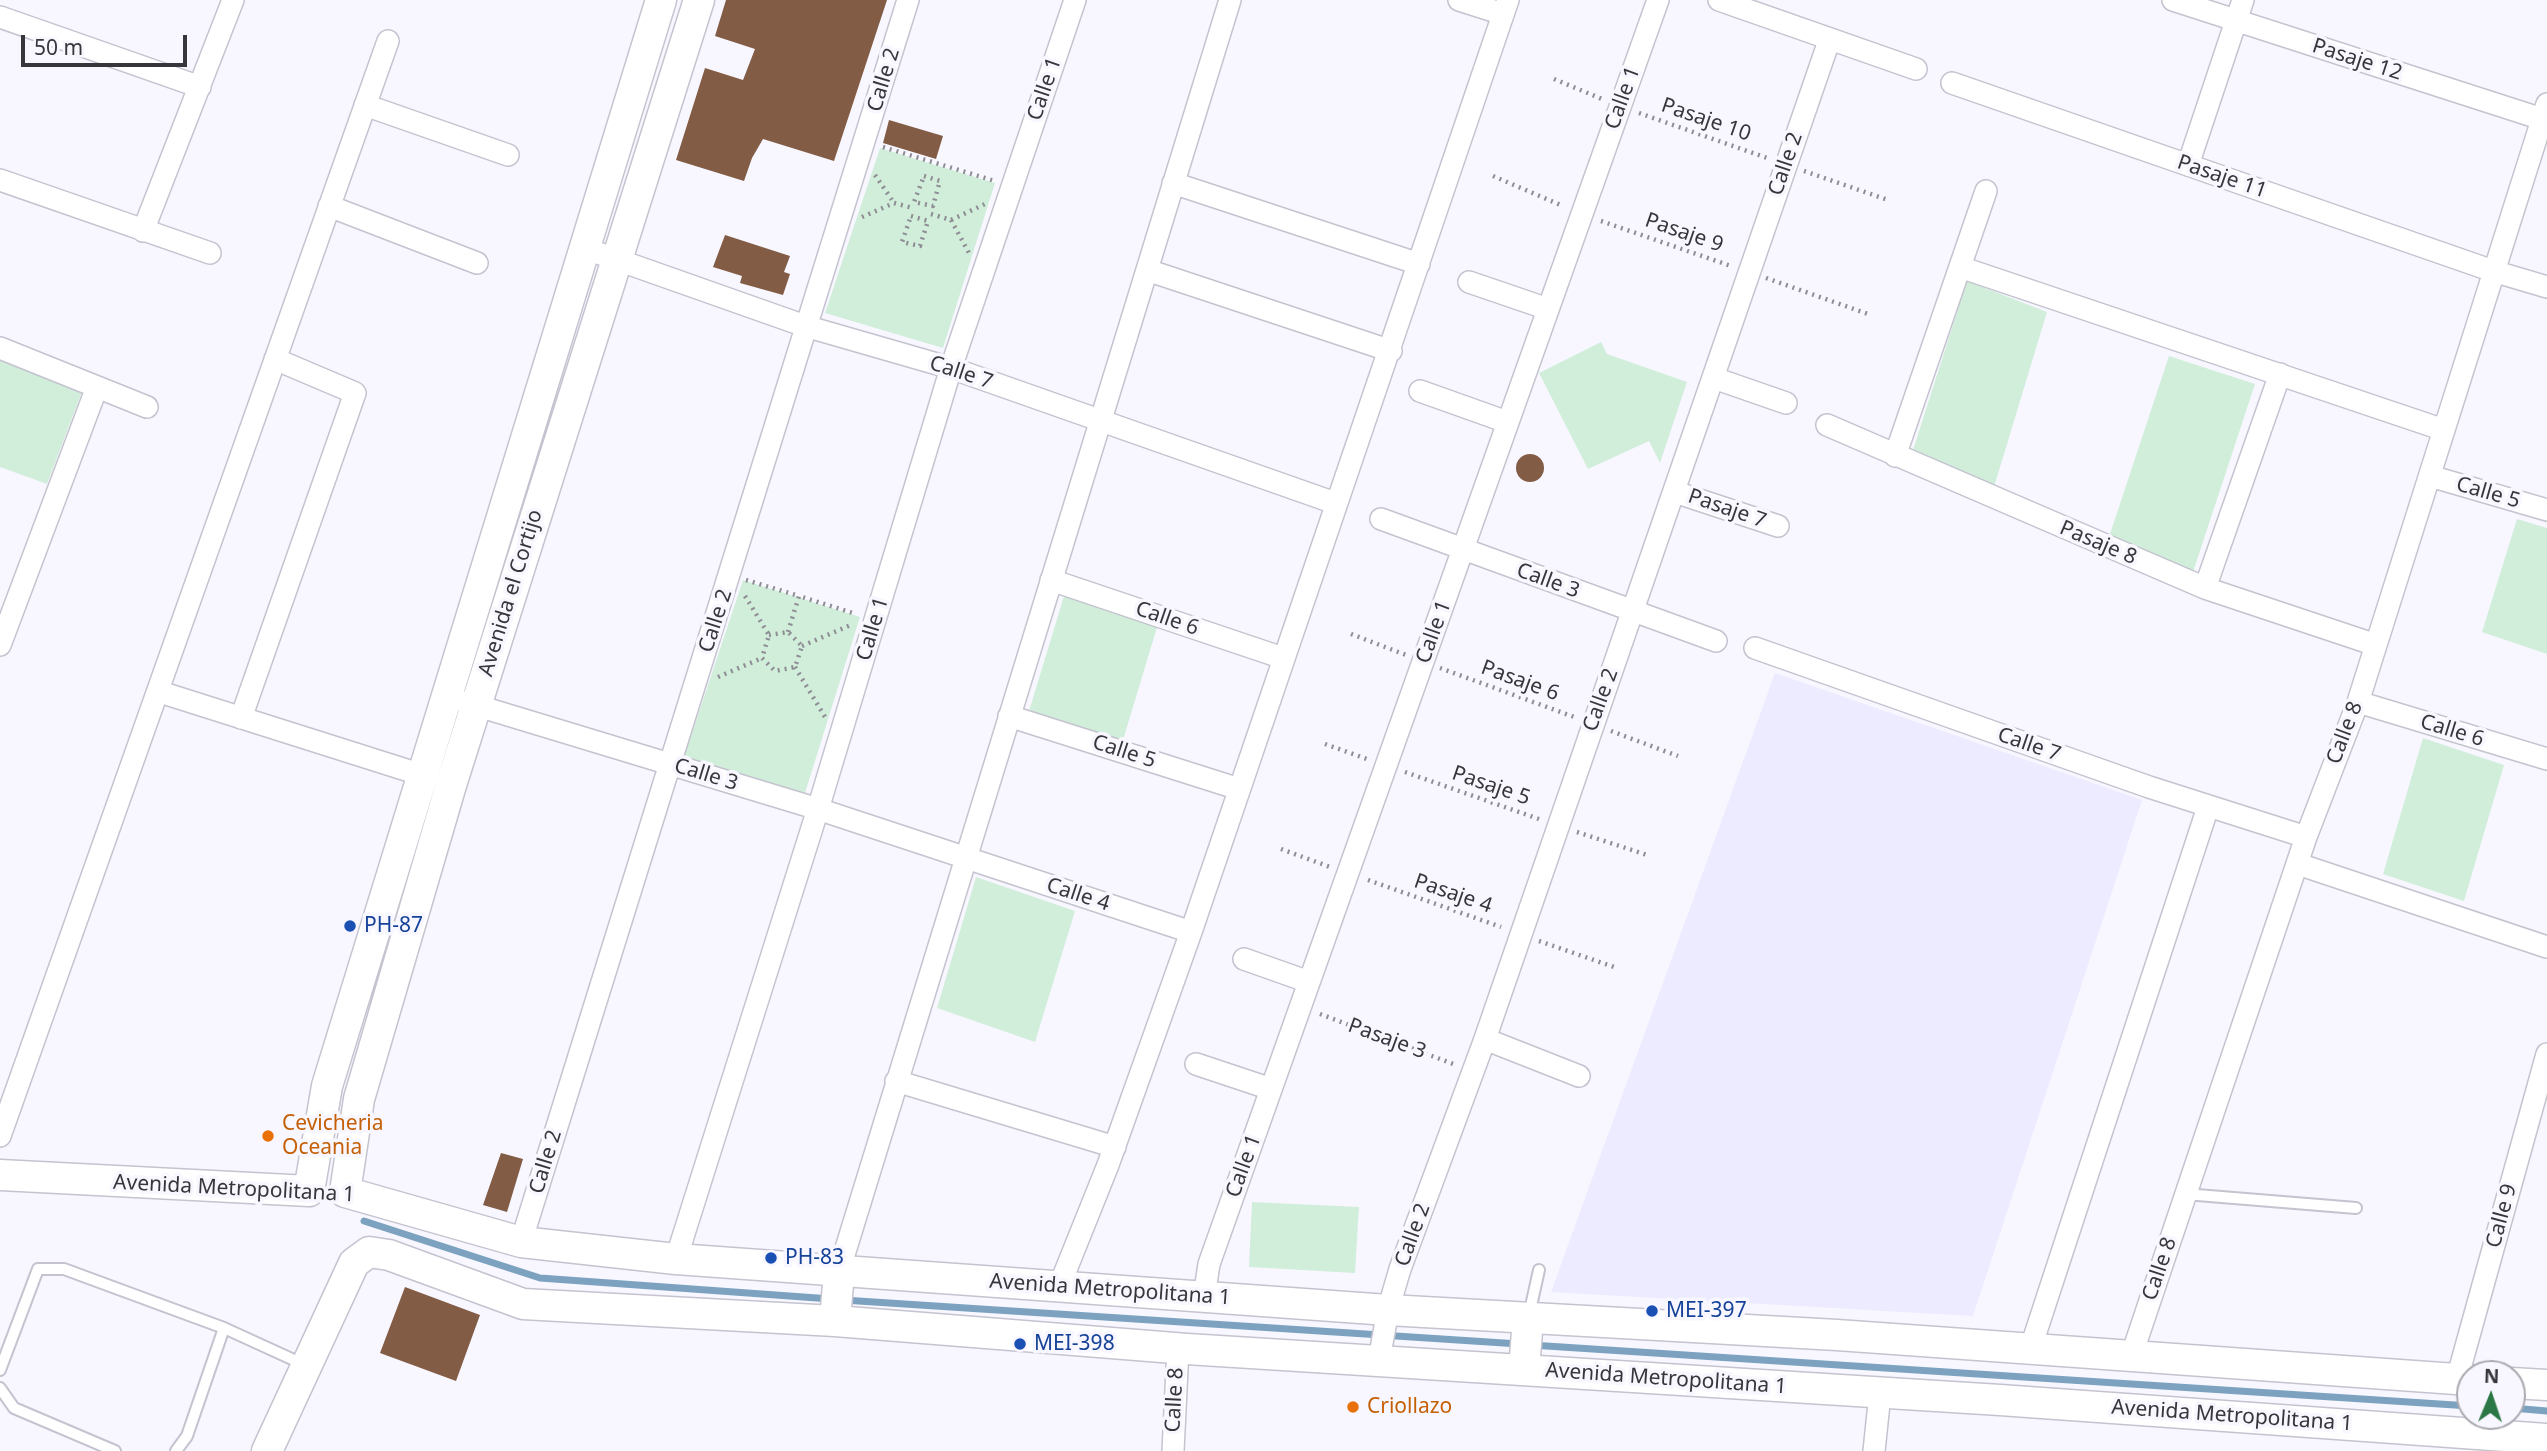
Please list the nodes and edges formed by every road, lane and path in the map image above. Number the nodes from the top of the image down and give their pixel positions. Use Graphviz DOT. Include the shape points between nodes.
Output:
graph roads {
  1 [pos="233,0"];
  2 [pos="662,0"];
  3 [pos="699,0"];
  4 [pos="908,0"];
  5 [pos="1075,0"];
  6 [pos="1230,0"];
  7 [pos="1459,0"];
  8 [pos="1658,0"];
  9 [pos="1719,0"];
  10 [pos="2173,0"];
  11 [pos="2243,0"];
  12 [pos="1506,7"];
  13 [pos="0,17"];
  14 [pos="2236,22"];
  15 [pos="388,41"];
  16 [pos="1829,41"];
  17 [pos="1916,69"];
  18 [pos="1554,79"];
  19 [pos="1952,83"];
  20 [pos="200,87"];
  21 [pos="365,105"];
  22 [pos="1620,107"];
  23 [pos="2545,112"];
  24 [pos="865,142"];
  25 [pos="508,155"];
  26 [pos="1786,164"];
  27 [pos="2188,165"];
  28 [pos="857,169"];
  29 [pos="1493,176"];
  30 [pos="0,180"];
  31 [pos="1173,183"];
  32 [pos="1013,186"];
  33 [pos="1986,191"];
  34 [pos="1888,200"];
  35 [pos="914,202"];
  36 [pos="894,203"];
  37 [pos="985,203"];
  38 [pos="329,206"];
  39 [pos="933,206"];
  40 [pos="913,208"];
  41 [pos="931,214"];
  42 [pos="1582,214"];
  43 [pos="842,216"];
  44 [pos="911,216"];
  45 [pos="951,220"];
  46 [pos="928,221"];
  47 [pos="143,231"];
  48 [pos="584,248"];
  49 [pos="210,253"];
  50 [pos="970,255"];
  51 [pos="616,260"];
  52 [pos="477,262"];
  53 [pos="1419,264"];
  54 [pos="1960,267"];
  55 [pos="1147,270"];
  56 [pos="2493,271"];
  57 [pos="1749,272"];
  58 [pos="1469,282"];
  59 [pos="2547,287"];
  60 [pos="1548,309"];
  61 [pos="1868,314"];
  62 [pos="805,326"];
  63 [pos="0,348"];
  64 [pos="1391,351"];
  65 [pos="275,359"];
  66 [pos="951,368"];
  67 [pos="2280,374"];
  68 [pos="1714,378"];
  69 [pos="97,387"];
  70 [pos="1420,391"];
  71 [pos="1786,403"];
  72 [pos="147,407"];
  73 [pos="1100,422"];
  74 [pos="1507,422"];
  75 [pos="1826,425"];
  76 [pos="2444,430"];
  77 [pos="1895,456"];
  78 [pos="2430,476"];
  79 [pos="1675,492"];
  80 [pos="1335,503"];
  81 [pos="2547,510"];
  82 [pos="1381,519"];
  83 [pos="1778,526"];
  84 [pos="1463,550"];
  85 [pos="729,580"];
  86 [pos="1051,580"];
  87 [pos="2205,588"];
  88 [pos="799,596"];
  89 [pos="1633,612"];
  90 [pos="874,623"];
  91 [pos="788,632"];
  92 [pos="1351,634"];
  93 [pos="769,635"];
  94 [pos="1,636"];
  95 [pos="1716,641"];
  96 [pos="2376,645"];
  97 [pos="803,646"];
  98 [pos="1755,648"];
  99 [pos="762,658"];
  100 [pos="1283,658"];
  101 [pos="1423,662"];
  102 [pos="795,667"];
  103 [pos="698,677"];
  104 [pos="160,692"];
  105 [pos="446,696"];
  106 [pos="2358,702"];
  107 [pos="476,706"];
  108 [pos="1009,716"];
  109 [pos="240,718"];
  110 [pos="1592,724"];
  111 [pos="843,728"];
  112 [pos="1325,744"];
  113 [pos="1678,756"];
  114 [pos="2547,759"];
  115 [pos="670,764"];
  116 [pos="1386,766"];
  117 [pos="422,775"];
  118 [pos="1239,789"];
  119 [pos="2208,807"];
  120 [pos="818,809"];
  121 [pos="1557,826"];
  122 [pos="2306,837"];
  123 [pos="1281,849"];
  124 [pos="1647,855"];
  125 [pos="964,857"];
  126 [pos="2298,864"];
  127 [pos="1348,873"];
  128 [pos="1191,932"];
  129 [pos="1520,934"];
  130 [pos="2547,947"];
  131 [pos="1244,959"];
  132 [pos="1614,967"];
  133 [pos="1309,982"];
  134 [pos="1300,1007"];
  135 [pos="1485,1038"];
  136 [pos="2547,1054"];
  137 [pos="1196,1064"];
  138 [pos="1473,1071"];
  139 [pos="1579,1076"];
  140 [pos="896,1081"];
  141 [pos="1271,1088"];
  142 [pos="0,1136"];
  143 [pos="1115,1147"];
  144 [pos="0,1175"];
  145 [pos="309,1191"];
  146 [pos="345,1192"];
  147 [pos="2185,1194"];
  148 [pos="2356,1208"];
  149 [pos="521,1242"];
  150 [pos="676,1259"];
  151 [pos="1539,1270"];
  152 [pos="839,1276"];
  153 [pos="1059,1287"];
  154 [pos="1204,1297"];
  155 [pos="1387,1314"];
  156 [pos="836,1316"];
  157 [pos="1527,1324"];
  158 [pos="224,1328"];
  159 [pos="1178,1348"];
  160 [pos="2030,1350"];
  161 [pos="1380,1354"];
  162 [pos="2131,1357"];
  163 [pos="2468,1360"];
  164 [pos="1524,1364"];
  165 [pos="307,1367"];
  166 [pos="0,1370"];
  167 [pos="2456,1379"];
  168 [pos="2526,1384"];
  169 [pos="2547,1385"];
  170 [pos="0,1388"];
  171 [pos="1880,1394"];
  172 [pos="2547,1439"];
  173 [pos="2447,1441"];
  174 [pos="115,1451"];
  175 [pos="176,1451"];
  176 [pos="267,1451"];
  177 [pos="1172,1451"];
  178 [pos="1874,1451"];
  1 -- 20 [label="street"];
  2 -- 48 [label="street, Avenida el Cortijo"];
  3 -- 51 [label="street, Avenida el Cortijo"];
  4 -- 24 [label="street, Calle 2"];
  5 -- 32 [label="street, Calle 1"];
  6 -- 31 [label="street"];
  7 -- 12 [label="street"];
  8 -- 22 [label="street, Calle 1"];
  9 -- 16 [label="street"];
  10 -- 14 [label="street, Pasaje 12"];
  11 -- 14 [label="street"];
  12 -- 53 [label="street"];
  13 -- 20 [label="street"];
  14 -- 23 [label="street, Pasaje 12"];
  14 -- 27 [label="street"];
  15 -- 21 [label="street"];
  16 -- 17 [label="street"];
  16 -- 26 [label="street, Calle 2"];
  18 -- 22 [label="path, Pasaje 10"];
  19 -- 27 [label="street, Pasaje 11"];
  20 -- 47 [label="street"];
  21 -- 25 [label="street"];
  21 -- 38 [label="street"];
  22 -- 26 [label="path, Pasaje 10"];
  22 -- 42 [label="street, Calle 1"];
  23 -- 56 [label="street, Calle 8"];
  24 -- 28 [label="street, Calle 2"];
  24 -- 32 [label="path"];
  26 -- 34 [label="path, Pasaje 10"];
  26 -- 57 [label="street, Calle 2"];
  27 -- 56 [label="street, Pasaje 11"];
  28 -- 36 [label="path" via="876,175"];
  28 -- 43 [label="street, Calle 2"];
  29 -- 42 [label="path, Pasaje 9"];
  30 -- 47 [label="street"];
  31 -- 53 [label="street"];
  31 -- 55 [label="street"];
  32 -- 66 [label="street, Calle 1"];
  33 -- 54 [label="street"];
  35 -- 39 [label="path"];
  35 -- 39 [label="path" via="924,176 940,181"];
  35 -- 40 [label="path"];
  36 -- 40 [label="path"];
  36 -- 43 [label="path" via="855,220"];
  37 -- 45 [label="path"];
  38 -- 52 [label="street"];
  38 -- 65 [label="street"];
  39 -- 41 [label="path"];
  40 -- 44 [label="path"];
  41 -- 45 [label="path"];
  41 -- 46 [label="path"];
  42 -- 57 [label="path, Pasaje 9"];
  42 -- 60 [label="street, Calle 1"];
  43 -- 62 [label="street, Calle 2"];
  44 -- 46 [label="path"];
  44 -- 46 [label="path" via="902,242 920,246"];
  45 -- 50 [label="path"];
  47 -- 49 [label="street"];
  48 -- 51 [label="street, Calle 7"];
  48 -- 105 [label="street, Avenida el Cortijo"];
  51 -- 62 [label="street, Calle 7"];
  51 -- 107 [label="street, Avenida el Cortijo"];
  53 -- 64 [label="street"];
  54 -- 67 [label="street"];
  54 -- 77 [label="street"];
  55 -- 64 [label="street"];
  55 -- 73 [label="street"];
  56 -- 59 [label="street"];
  56 -- 76 [label="street, Calle 8"];
  57 -- 61 [label="path, Pasaje 9"];
  57 -- 68 [label="street, Calle 2"];
  58 -- 60 [label="street"];
  60 -- 74 [label="street, Calle 1"];
  62 -- 66 [label="street, Calle 7"];
  62 -- 85 [label="street, Calle 2"];
  63 -- 69 [label="street"];
  64 -- 80 [label="street"];
  65 -- 104 [label="street"];
  65 -- 109 [label="street" via="355,393"];
  66 -- 73 [label="street, Calle 7"];
  66 -- 90 [label="street, Calle 1"];
  67 -- 76 [label="street"];
  67 -- 87 [label="street"];
  68 -- 71 [label="street"];
  68 -- 79 [label="street, Calle 2"];
  69 -- 72 [label="street"];
  69 -- 94 [label="street"];
  70 -- 74 [label="street"];
  73 -- 80 [label="street, Calle 7"];
  73 -- 86 [label="street"];
  74 -- 84 [label="street, Calle 1"];
  75 -- 77 [label="street, Pasaje 8"];
  76 -- 78 [label="street, Calle 8"];
  77 -- 87 [label="street, Pasaje 8"];
  78 -- 81 [label="street, Calle 5"];
  78 -- 96 [label="street, Calle 8"];
  79 -- 83 [label="street, Pasaje 7"];
  79 -- 89 [label="street, Calle 2"];
  80 -- 100 [label="street"];
  82 -- 84 [label="street, Calle 3"];
  84 -- 89 [label="street, Calle 3"];
  84 -- 101 [label="street, Calle 1"];
  85 -- 88 [label="path"];
  85 -- 93 [label="path" via="740,587"];
  85 -- 103 [label="street, Calle 2"];
  86 -- 100 [label="street, Calle 6"];
  86 -- 108 [label="street"];
  87 -- 96 [label="street, Pasaje 8"];
  88 -- 90 [label="path"];
  88 -- 91 [label="path"];
  89 -- 95 [label="street, Calle 3"];
  89 -- 110 [label="street, Calle 2"];
  90 -- 97 [label="path" via="858,622"];
  90 -- 111 [label="street, Calle 1"];
  91 -- 93 [label="path"];
  91 -- 97 [label="path"];
  92 -- 101 [label="path, Pasaje 6"];
  93 -- 99 [label="path"];
  96 -- 106 [label="street, Calle 8"];
  97 -- 102 [label="path"];
  98 -- 119 [label="street, Calle 7"];
  99 -- 102 [label="path" via="775,671"];
  99 -- 103 [label="path" via="709,681"];
  100 -- 118 [label="street"];
  101 -- 110 [label="path, Pasaje 6"];
  101 -- 116 [label="street, Calle 1"];
  102 -- 111 [label="path" via="828,722"];
  103 -- 115 [label="street, Calle 2"];
  104 -- 109 [label="street"];
  104 -- 142 [label="street"];
  105 -- 107 [label="street, Calle 3"];
  105 -- 117 [label="street, Avenida el Cortijo"];
  106 -- 114 [label="street, Calle 6"];
  106 -- 122 [label="street, Calle 8"];
  107 -- 115 [label="street, Calle 3"];
  107 -- 146 [label="street, Avenida el Cortijo" via="359,1099"];
  108 -- 118 [label="street, Calle 5"];
  108 -- 125 [label="street"];
  109 -- 117 [label="street"];
  110 -- 113 [label="path, Pasaje 6"];
  110 -- 121 [label="street, Calle 2"];
  111 -- 120 [label="street, Calle 1"];
  112 -- 116 [label="path, Pasaje 5"];
  115 -- 120 [label="street, Calle 3"];
  115 -- 149 [label="street, Calle 2"];
  116 -- 121 [label="path, Pasaje 5"];
  116 -- 127 [label="street, Calle 1"];
  117 -- 145 [label="street, Avenida el Cortijo" via="327,1086"];
  118 -- 128 [label="street"];
  119 -- 122 [label="street, Calle 7"];
  119 -- 160 [label="street"];
  120 -- 125 [label="street, Calle 3"];
  120 -- 150 [label="street, Calle 1"];
  121 -- 124 [label="path, Pasaje 5"];
  121 -- 129 [label="street, Calle 2"];
  122 -- 126 [label="street, Calle 8"];
  123 -- 127 [label="path, Pasaje 4"];
  125 -- 128 [label="street, Calle 4"];
  125 -- 140 [label="street"];
  126 -- 130 [label="street"];
  126 -- 147 [label="street, Calle 8"];
  127 -- 129 [label="path, Pasaje 4"];
  127 -- 133 [label="street, Calle 1"];
  128 -- 143 [label="street"];
  129 -- 132 [label="path, Pasaje 4"];
  129 -- 135 [label="street, Calle 2"];
  131 -- 133 [label="street"];
  133 -- 134 [label="street, Calle 1"];
  134 -- 138 [label="path, Pasaje 3"];
  134 -- 141 [label="street, Calle 1"];
  135 -- 138 [label="street, Calle 2"];
  135 -- 139 [label="street"];
  136 -- 163 [label="street, Calle 9"];
  137 -- 141 [label="street"];
  138 -- 155 [label="street, Calle 2"];
  140 -- 143 [label="street"];
  140 -- 152 [label="street"];
  141 -- 154 [label="street, Calle 1" via="1209,1264"];
  143 -- 153 [label="street"];
  144 -- 145 [label="street, Avenida Metropolitana 1"];
  145 -- 146 [label="street, Avenida Metropolitana 1"];
  146 -- 149 [label="street, Avenida Metropolitana 1"];
  147 -- 148 [label="lane"];
  147 -- 162 [label="street, Calle 8"];
  149 -- 150 [label="street, Avenida Metropolitana 1"];
  150 -- 152 [label="street, Avenida Metropolitana 1"];
  151 -- 157 [label="lane"];
  152 -- 153 [label="street, Avenida Metropolitana 1"];
  152 -- 156 [label="street"];
  153 -- 154 [label="street, Avenida Metropolitana 1"];
  154 -- 155 [label="street, Avenida Metropolitana 1"];
  155 -- 157 [label="street, Avenida Metropolitana 1"];
  155 -- 161 [label="street, Calle 2"];
  156 -- 159 [label="street, Avenida Metropolitana 1"];
  156 -- 165 [label="street, Avenida Metropolitana 1" via="523,1304 389,1255 369,1252 354,1263"];
  157 -- 160 [label="street, Avenida Metropolitana 1" via="1824,1335"];
  157 -- 164 [label="street"];
  158 -- 165 [label="lane"];
  158 -- 166 [label="lane" via="64,1269 38,1269"];
  158 -- 175 [label="lane" via="187,1436"];
  159 -- 161 [label="street, Avenida Metropolitana 1"];
  159 -- 177 [label="street, Calle 8"];
  160 -- 162 [label="street, Avenida Metropolitana 1"];
  161 -- 164 [label="street, Avenida Metropolitana 1"];
  162 -- 167 [label="street, Avenida Metropolitana 1"];
  164 -- 171 [label="street, Avenida Metropolitana 1"];
  165 -- 176 [label="street"];
  168 -- 169 [label="street"];
  170 -- 174 [label="lane" via="14,1408"];
  171 -- 173 [label="street, Avenida Metropolitana 1"];
  171 -- 178 [label="street"];
  172 -- 173 [label="street, Avenida Metropolitana 1"];
}
